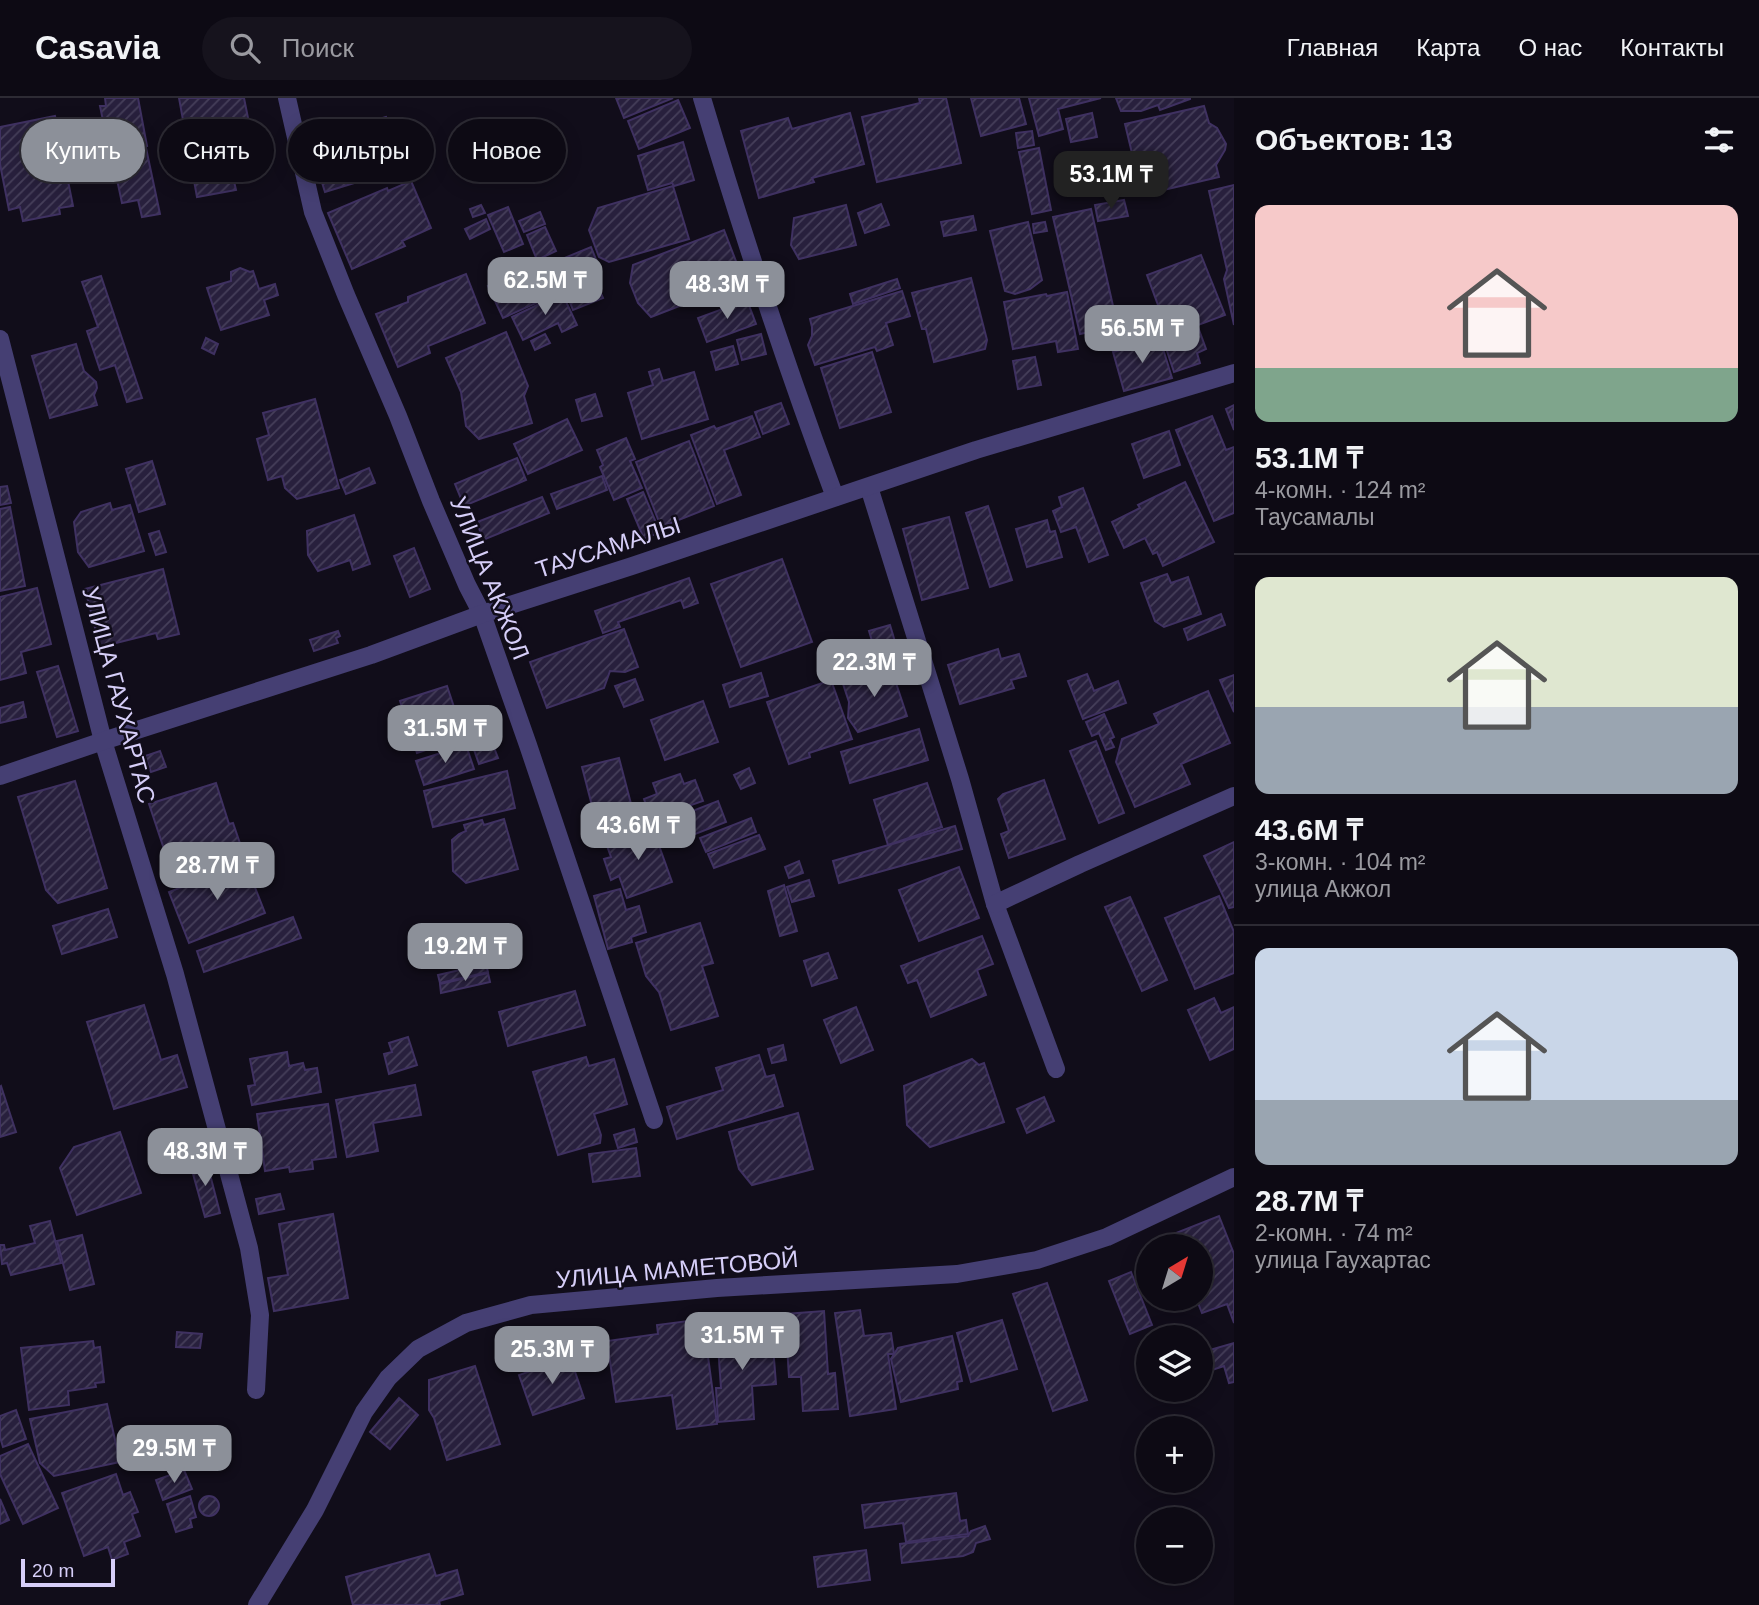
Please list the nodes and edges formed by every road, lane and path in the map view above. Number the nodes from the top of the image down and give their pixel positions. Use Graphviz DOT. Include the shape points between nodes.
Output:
graph roads {
  1 [pos="287,98"];
  2 [pos="702,98"];
  3 [pos="0,338"];
  4 [pos="1234,373"];
  5 [pos="869,486"];
  6 [pos="835,497"];
  7 [pos="482,614"];
  8 [pos="103,741"];
  9 [pos="0,776"];
  10 [pos="1234,796"];
  11 [pos="995,904"];
  12 [pos="1056,1069"];
  13 [pos="654,1121"];
  14 [pos="1234,1177"];
  15 [pos="256,1390"];
  16 [pos="258,1605"];
  1 -- 7 [label="street, УЛИЦА АКЖОЛ" via="313,212"];
  2 -- 6 [label="street"];
  3 -- 8 [label="street, УЛИЦА ГАУХАРТАС"];
  4 -- 5 [label="street, ТАУСАМАЛЫ"];
  5 -- 6 [label="street, ТАУСАМАЛЫ"];
  5 -- 11 [label="street"];
  6 -- 7 [label="street, ТАУСАМАЛЫ"];
  7 -- 8 [label="street, ТАУСАМАЛЫ" via="371,655"];
  7 -- 13 [label="street, УЛИЦА АКЖОЛ"];
  8 -- 9 [label="street, ТАУСАМАЛЫ"];
  8 -- 15 [label="street, УЛИЦА ГАУХАРТАС" via="175,974 249,1248 260,1315"];
  10 -- 11 [label="street"];
  11 -- 12 [label="street"];
  14 -- 16 [label="street, УЛИЦА МАМЕТОВОЙ" via="1107,1237 1037,1260 957,1274 531,1305 466,1323 418,1349 388,1378"];
}
